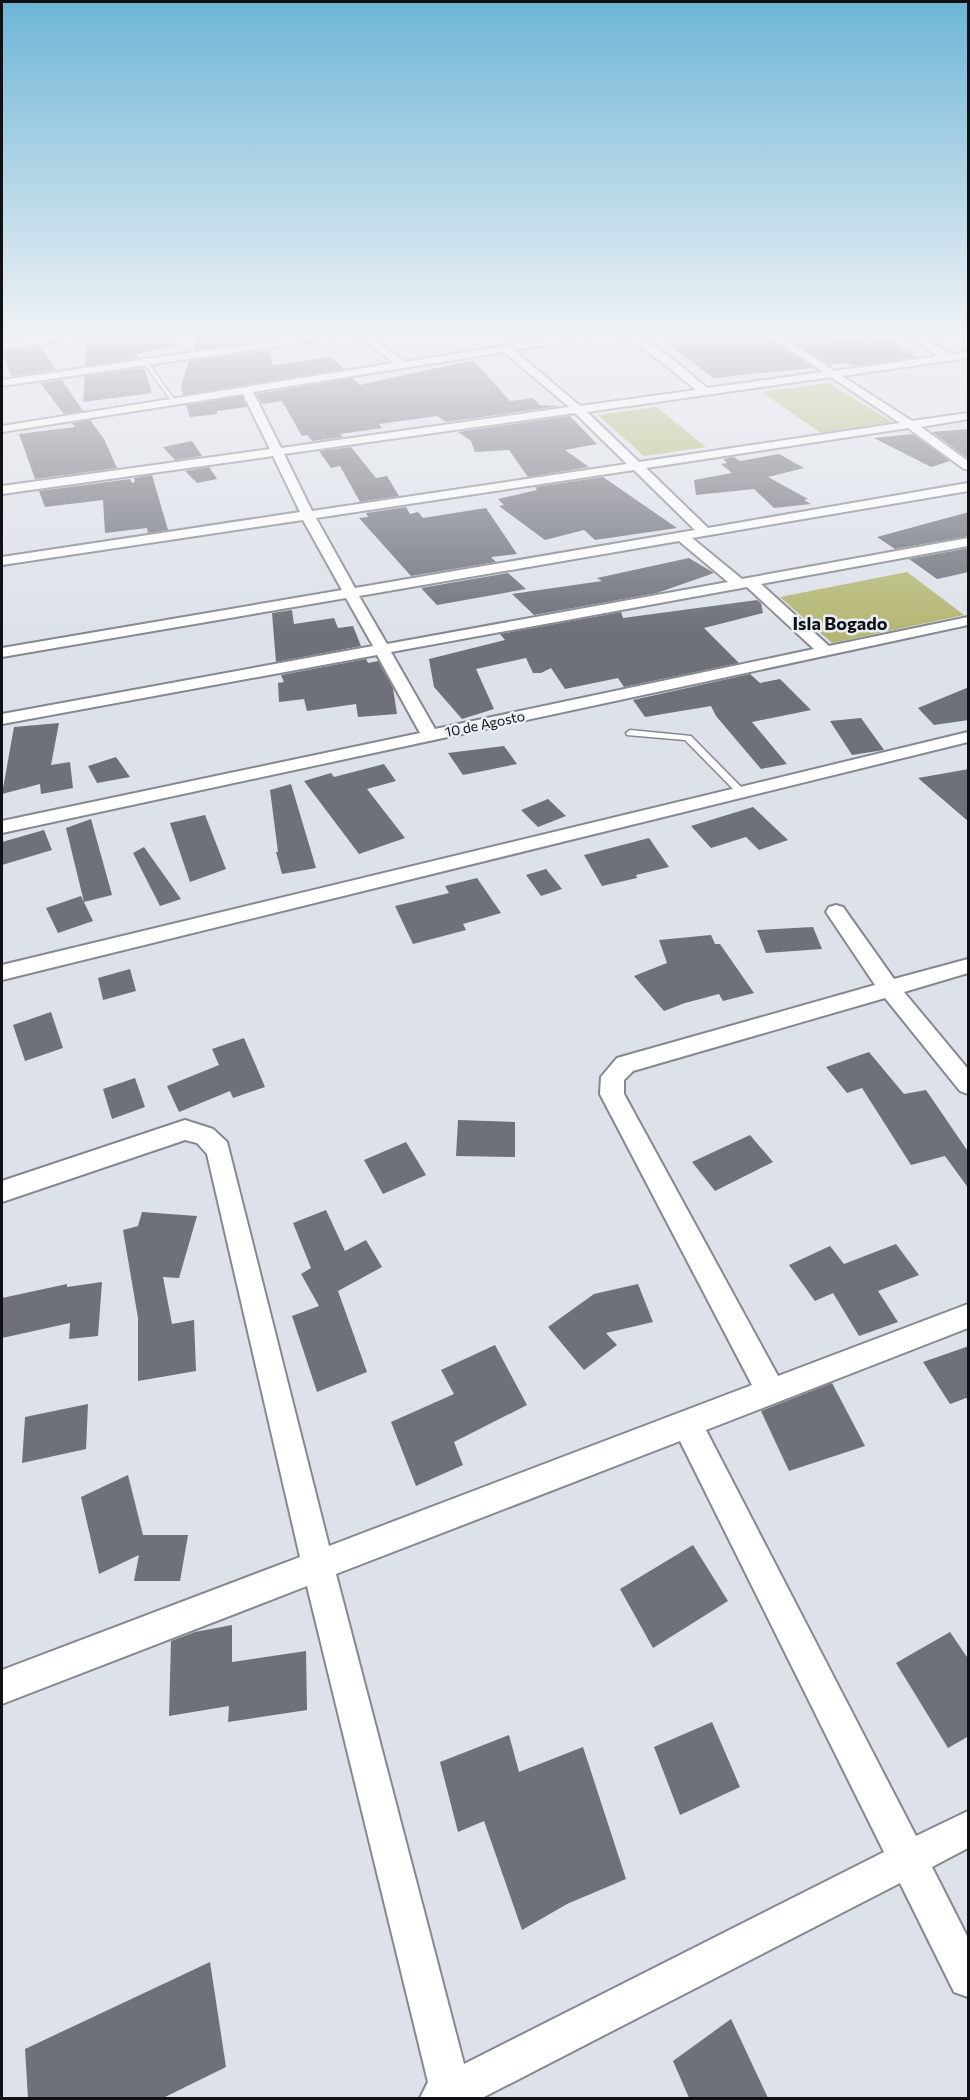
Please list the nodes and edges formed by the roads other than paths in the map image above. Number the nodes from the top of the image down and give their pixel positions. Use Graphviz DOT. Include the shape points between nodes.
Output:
graph roads {
  1 [pos="268,434"];
  2 [pos="406,434"];
  3 [pos="602,434"];
  4 [pos="852,434"];
  5 [pos="924,434"];
  6 [pos="277,452"];
  7 [pos="969,466"];
  8 [pos="636,467"];
  9 [pos="2,490"];
  10 [pos="965,490"];
  11 [pos="308,516"];
  12 [pos="704,531"];
  13 [pos="680,535"];
  14 [pos="969,542"];
  15 [pos="2,561"];
  16 [pos="744,583"];
  17 [pos="351,593"];
  18 [pos="969,621"];
  19 [pos="824,650"];
  20 [pos="384,651"];
  21 [pos="2,653"];
  22 [pos="2,719"];
  23 [pos="630,733"];
  24 [pos="430,736"];
  25 [pos="969,737"];
  26 [pos="741,792"];
  27 [pos="2,827"];
  28 [pos="836,912"];
  29 [pos="969,966"];
  30 [pos="2,973"];
  31 [pos="888,987"];
  32 [pos="969,1085"];
  33 [pos="2,1190"];
  34 [pos="969,1316"];
  35 [pos="771,1392"];
  36 [pos="687,1424"];
  37 [pos="318,1566"];
  38 [pos="2,1687"];
  39 [pos="969,1829"];
  40 [pos="910,1859"];
  41 [pos="969,1978"];
  42 [pos="448,2097"];
  1 -- 6 [label="street"];
  2 -- 6 [label="street"];
  3 -- 8 [label="street"];
  4 -- 8 [label="street"];
  5 -- 7 [label="street"];
  6 -- 9 [label="street"];
  6 -- 11 [label="street"];
  8 -- 11 [label="street"];
  8 -- 12 [label="street"];
  10 -- 12 [label="street"];
  11 -- 15 [label="street"];
  11 -- 17 [label="street"];
  12 -- 13 [label="street"];
  13 -- 16 [label="street"];
  13 -- 17 [label="street"];
  14 -- 16 [label="street"];
  16 -- 19 [label="street"];
  16 -- 20 [label="street"];
  17 -- 20 [label="street"];
  17 -- 21 [label="street"];
  18 -- 19 [label="street, 10 de Agosto"];
  19 -- 24 [label="street, 10 de Agosto"];
  20 -- 22 [label="street"];
  20 -- 24 [label="street"];
  23 -- 26 [label="lane" via="688,738"];
  24 -- 27 [label="street, 10 de Agosto"];
  25 -- 26 [label="street"];
  26 -- 30 [label="street"];
  28 -- 31 [label="street"];
  29 -- 31 [label="street"];
  31 -- 32 [label="street"];
  31 -- 35 [label="street" via="625,1064 612,1077 612,1094"];
  33 -- 37 [label="street" via="185,1130 205,1136 219,1149"];
  34 -- 35 [label="street"];
  35 -- 36 [label="street"];
  36 -- 37 [label="street"];
  36 -- 40 [label="street"];
  37 -- 38 [label="street"];
  37 -- 42 [label="street"];
  39 -- 40 [label="street"];
  40 -- 41 [label="street"];
  40 -- 42 [label="street"];
}
